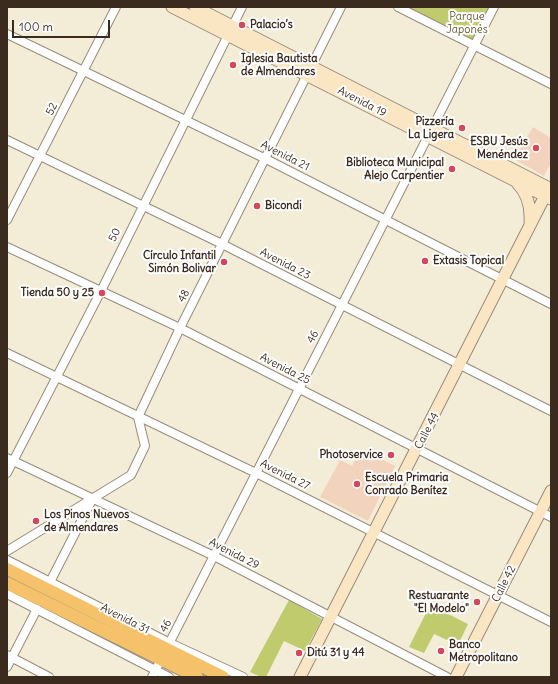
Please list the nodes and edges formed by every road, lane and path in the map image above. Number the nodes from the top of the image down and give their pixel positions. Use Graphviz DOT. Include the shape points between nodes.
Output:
graph roads {
  1 [pos="116,7"];
  2 [pos="172,7"];
  3 [pos="195,7"];
  4 [pos="242,7"];
  5 [pos="341,7"];
  6 [pos="398,7"];
  7 [pos="494,7"];
  8 [pos="230,30"];
  9 [pos="7,34"];
  10 [pos="474,46"];
  11 [pos="84,70"];
  12 [pos="309,70"];
  13 [pos="551,84"];
  14 [pos="185,119"];
  15 [pos="430,132"];
  16 [pos="7,140"];
  17 [pos="40,156"];
  18 [pos="266,159"];
  19 [pos="512,178"];
  20 [pos="549,191"];
  21 [pos="142,205"];
  22 [pos="7,220"];
  23 [pos="385,220"];
  24 [pos="530,225"];
  25 [pos="222,244"];
  26 [pos="7,247"];
  27 [pos="503,279"];
  28 [pos="101,291"];
  29 [pos="342,304"];
  30 [pos="551,304"];
  31 [pos="180,328"];
  32 [pos="7,353"];
  33 [pos="460,365"];
  34 [pos="55,377"];
  35 [pos="299,388"];
  36 [pos="551,411"];
  37 [pos="138,417"];
  38 [pos="417,450"];
  39 [pos="10,459"];
  40 [pos="7,473"];
  41 [pos="256,473"];
  42 [pos="551,491"];
  43 [pos="92,499"];
  44 [pos="541,512"];
  45 [pos="551,517"];
  46 [pos="375,533"];
  47 [pos="7,551"];
  48 [pos="214,556"];
  49 [pos="7,560"];
  50 [pos="7,569"];
  51 [pos="50,582"];
  52 [pos="7,583"];
  53 [pos="7,594"];
  54 [pos="498,596"];
  55 [pos="37,609"];
  56 [pos="332,617"];
  57 [pos="551,622"];
  58 [pos="166,651"];
  59 [pos="9,657"];
  60 [pos="7,667"];
  61 [pos="154,674"];
  62 [pos="49,677"];
  63 [pos="169,677"];
  64 [pos="197,677"];
  65 [pos="224,677"];
  66 [pos="243,677"];
  67 [pos="300,677"];
  68 [pos="447,677"];
  69 [pos="456,677"];
  1 -- 11 [label="street, 52"];
  2 -- 8 [label="main road, Avenida 19"];
  3 -- 8 [label="main road, Avenida 19"];
  4 -- 8 [label="street, 50"];
  5 -- 12 [label="street, 48"];
  6 -- 10 [label="street"];
  7 -- 10 [label="street, 46"];
  8 -- 12 [label="main road, Avenida 19"];
  8 -- 14 [label="street, 50"];
  9 -- 11 [label="street, Avenida 21"];
  10 -- 13 [label="street"];
  10 -- 15 [label="street, 46"];
  11 -- 14 [label="street, Avenida 21"];
  11 -- 17 [label="street, 52"];
  12 -- 15 [label="main road, Avenida 19"];
  12 -- 18 [label="street, 48"];
  14 -- 18 [label="street, Avenida 21"];
  14 -- 21 [label="street, 50"];
  15 -- 19 [label="main road, Avenida 19"];
  15 -- 20 [label="main road, Avenida 19"];
  15 -- 23 [label="street, 46"];
  16 -- 17 [label="street, Avenida 23"];
  17 -- 21 [label="street, Avenida 23"];
  17 -- 22 [label="street, 52"];
  18 -- 23 [label="street, Avenida 21"];
  18 -- 25 [label="street, 48"];
  19 -- 20 [label="main road, Avenida 19"];
  19 -- 24 [label="main road" via="527,197 531,210"];
  20 -- 24 [label="main road, Calle 44"];
  21 -- 25 [label="street, Avenida 23"];
  21 -- 28 [label="street, 50"];
  23 -- 27 [label="street, Avenida 21"];
  23 -- 29 [label="street, 46"];
  24 -- 27 [label="main road, Calle 44"];
  25 -- 29 [label="street, Avenida 23"];
  25 -- 31 [label="street, 48"];
  26 -- 28 [label="street, Avenida 25"];
  27 -- 30 [label="street, Avenida 21"];
  27 -- 33 [label="main road, Calle 44"];
  28 -- 31 [label="street, Avenida 25"];
  28 -- 34 [label="street, 50"];
  29 -- 33 [label="street, Avenida 23"];
  29 -- 35 [label="street, 46"];
  31 -- 35 [label="street, Avenida 25"];
  31 -- 37 [label="street, 48"];
  32 -- 34 [label="street, Avenida 27"];
  33 -- 36 [label="street, Avenida 23"];
  33 -- 38 [label="main road, Calle 44"];
  34 -- 37 [label="street, Avenida 27"];
  34 -- 39 [label="street, 50"];
  35 -- 38 [label="street, Avenida 25"];
  35 -- 41 [label="street, 46"];
  37 -- 41 [label="street, Avenida 27"];
  37 -- 43 [label="street" via="145,446 131,476"];
  38 -- 44 [label="street, Avenida 25"];
  38 -- 46 [label="main road, Calle 44"];
  39 -- 40 [label="street, 50"];
  39 -- 43 [label="street, Avenida 29"];
  41 -- 46 [label="street, Avenida 27"];
  41 -- 48 [label="street, 46"];
  42 -- 44 [label="main road, Calle 42"];
  43 -- 47 [label="street"];
  43 -- 48 [label="street, Avenida 29"];
  43 -- 51 [label="street"];
  44 -- 45 [label="street, Avenida 25"];
  44 -- 54 [label="main road, Calle 42"];
  46 -- 54 [label="street, Avenida 27"];
  46 -- 56 [label="main road, Calle 44"];
  48 -- 56 [label="street, Avenida 29"];
  48 -- 58 [label="street, 46"];
  49 -- 51 [label="street, Avenida 31"];
  50 -- 58 [label="main road, Avenida 31"];
  51 -- 58 [label="street, Avenida 31"];
  52 -- 58 [label="main road, Avenida 31"];
  53 -- 55 [label="street"];
  54 -- 57 [label="street, Avenida 27"];
  54 -- 69 [label="main road, Calle 42"];
  55 -- 59 [label="street"];
  55 -- 61 [label="street"];
  56 -- 67 [label="main road, Calle 44"];
  56 -- 68 [label="street, Avenida 29"];
  58 -- 61 [label="street, 46"];
  58 -- 64 [label="main road, Avenida 31"];
  58 -- 65 [label="main road, Avenida 31"];
  58 -- 66 [label="street, Avenida 31"];
  59 -- 60 [label="street"];
  59 -- 62 [label="street"];
  61 -- 63 [label="street"];
}
